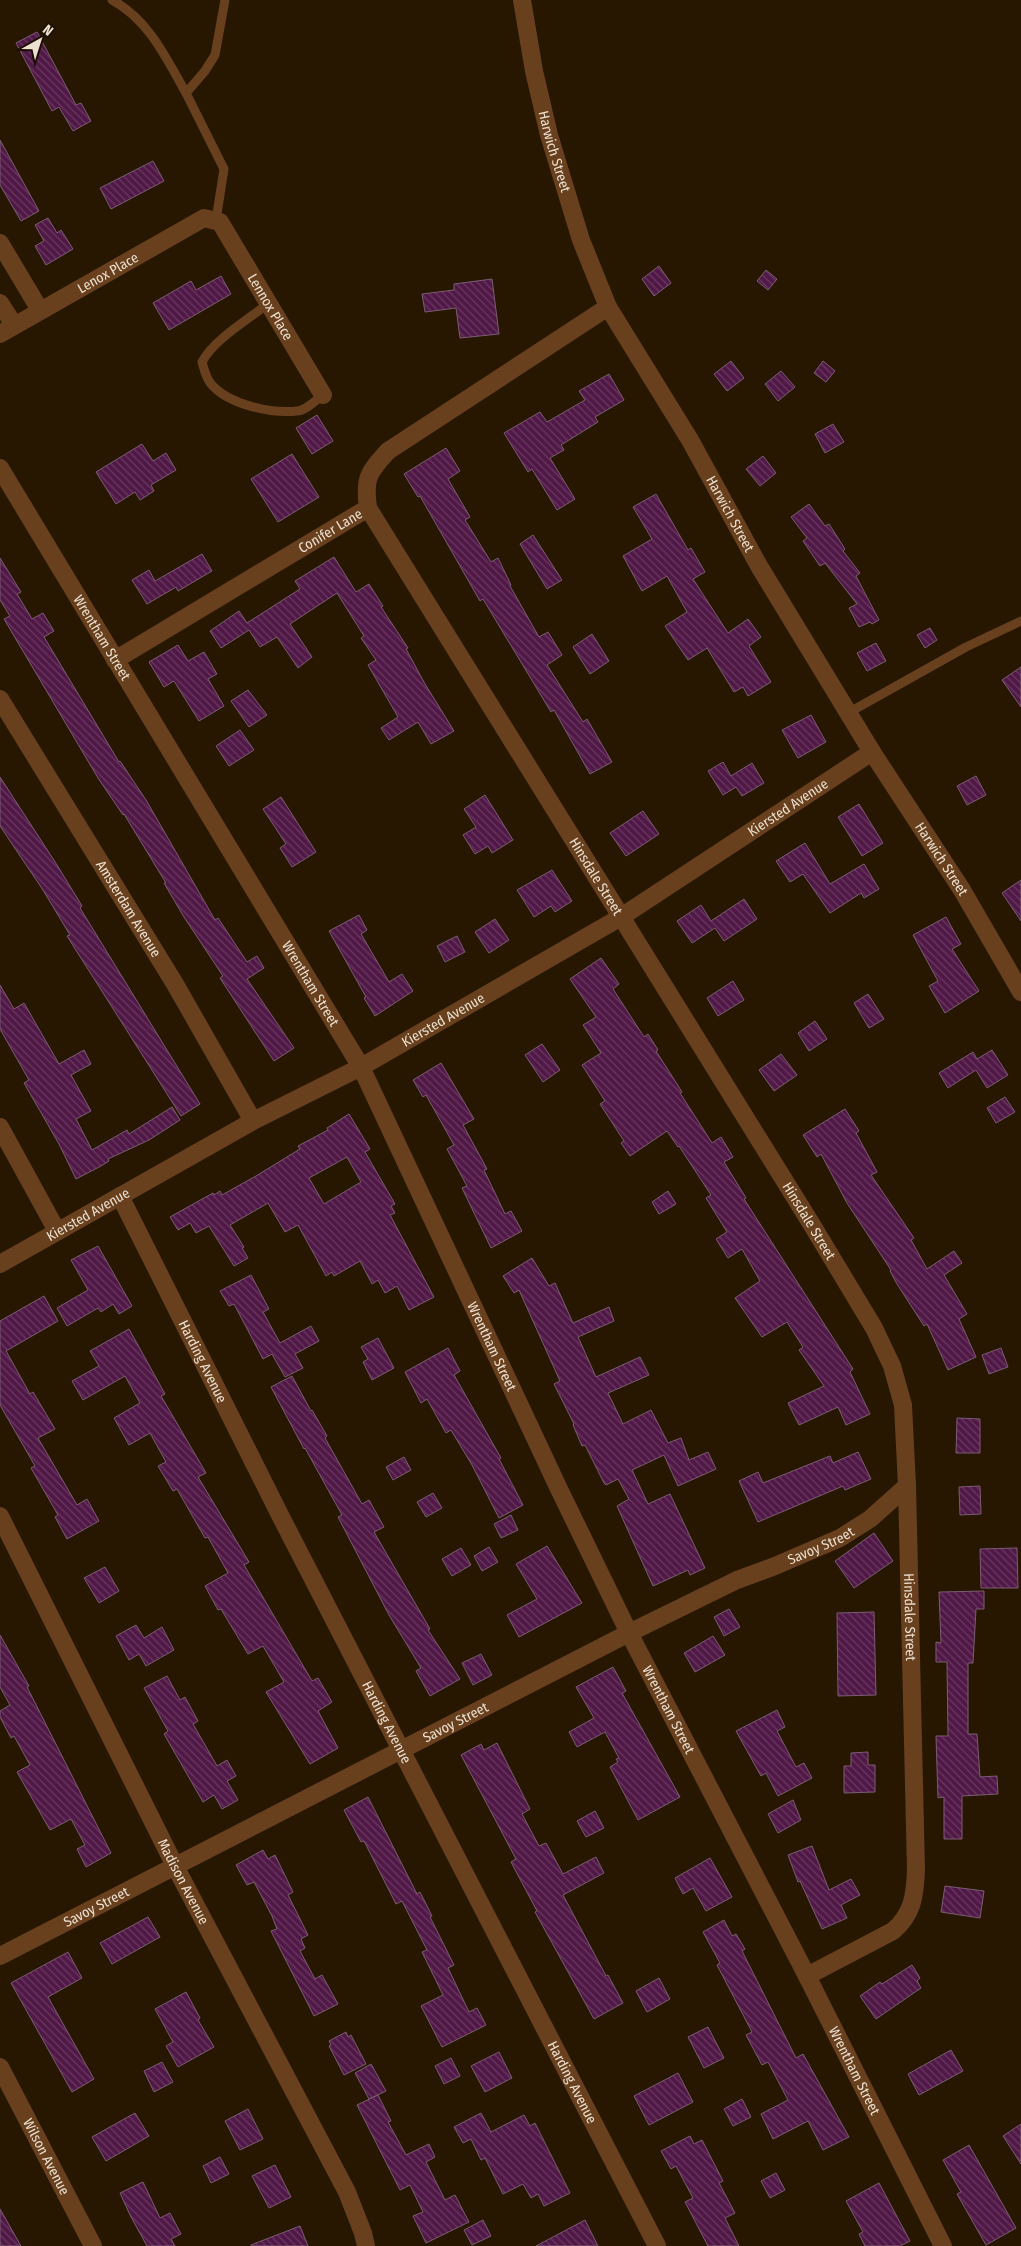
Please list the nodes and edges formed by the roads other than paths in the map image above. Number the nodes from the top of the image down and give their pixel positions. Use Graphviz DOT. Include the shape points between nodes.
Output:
graph roads {
  1 [pos="112,0"];
  2 [pos="225,0"];
  3 [pos="522,0"];
  4 [pos="186,93"];
  5 [pos="216,220"];
  6 [pos="0,243"];
  7 [pos="0,303"];
  8 [pos="269,303"];
  9 [pos="608,307"];
  10 [pos="40,310"];
  11 [pos="7,330"];
  12 [pos="323,395"];
  13 [pos="0,468"];
  14 [pos="368,508"];
  15 [pos="1021,621"];
  16 [pos="115,660"];
  17 [pos="0,698"];
  18 [pos="848,713"];
  19 [pos="872,752"];
  20 [pos="621,917"];
  21 [pos="1021,992"];
  22 [pos="361,1068"];
  23 [pos="253,1121"];
  24 [pos="0,1127"];
  25 [pos="120,1196"];
  26 [pos="57,1231"];
  27 [pos="0,1264"];
  28 [pos="907,1486"];
  29 [pos="0,1516"];
  30 [pos="629,1633"];
  31 [pos="401,1751"];
  32 [pos="175,1866"];
  33 [pos="0,1956"];
  34 [pos="807,1976"];
  35 [pos="0,2067"];
  36 [pos="938,2245"];
  37 [pos="93,2246"];
  38 [pos="366,2246"];
  39 [pos="657,2246"];
  1 -- 4 [label="lane" via="140,20 157,42"];
  2 -- 4 [label="lane" via="215,55"];
  3 -- 9 [label="street, Harwich Street" via="549,135 581,240"];
  4 -- 5 [label="lane" via="224,169"];
  5 -- 8 [label="street, Lennox Place"];
  5 -- 10 [label="street, Lenox Place" via="204,218"];
  6 -- 10 [label="street"];
  7 -- 11 [label="street"];
  8 -- 12 [label="street, Lennox Place"];
  8 -- 12 [label="lane" via="206,355 202,362 211,384 230,399 276,410 298,412"];
  9 -- 14 [label="street, Conifer Lane" via="388,451 373,467 365,486"];
  9 -- 18 [label="street, Harwich Street" via="690,440 760,566"];
  10 -- 11 [label="street, Lenox Place"];
  13 -- 16 [label="street, Wrentham Street"];
  14 -- 16 [label="street, Conifer Lane"];
  14 -- 20 [label="street, Hinsdale Street"];
  15 -- 18 [label="lane" via="966,647"];
  16 -- 22 [label="street, Wrentham Street"];
  17 -- 23 [label="street, Amsterdam Avenue" via="175,984"];
  18 -- 19 [label="street, Harwich Street"];
  19 -- 20 [label="street, Kiersted Avenue"];
  19 -- 21 [label="street, Harwich Street" via="962,890"];
  20 -- 22 [label="street, Kiersted Avenue"];
  20 -- 28 [label="street, Hinsdale Street" via="874,1328 892,1366 903,1405"];
  22 -- 23 [label="street, Kiersted Avenue"];
  22 -- 30 [label="street, Wrentham Street"];
  23 -- 25 [label="street, Kiersted Avenue"];
  24 -- 26 [label="street"];
  25 -- 26 [label="street, Kiersted Avenue"];
  25 -- 31 [label="street, Harding Avenue"];
  26 -- 27 [label="street, Kiersted Avenue"];
  28 -- 30 [label="street, Savoy Street" via="870,1519 840,1538 737,1580"];
  28 -- 34 [label="street, Hinsdale Street" via="916,1860 914,1899 903,1922 893,1931"];
  29 -- 32 [label="street, Madison Avenue"];
  30 -- 31 [label="street, Savoy Street"];
  30 -- 34 [label="street, Wrentham Street"];
  31 -- 32 [label="street, Savoy Street"];
  31 -- 39 [label="street, Harding Avenue"];
  32 -- 33 [label="street, Savoy Street"];
  32 -- 38 [label="street, Madison Avenue" via="347,2192"];
  34 -- 36 [label="street, Wrentham Street"];
  35 -- 37 [label="street, Wilson Avenue"];
}
